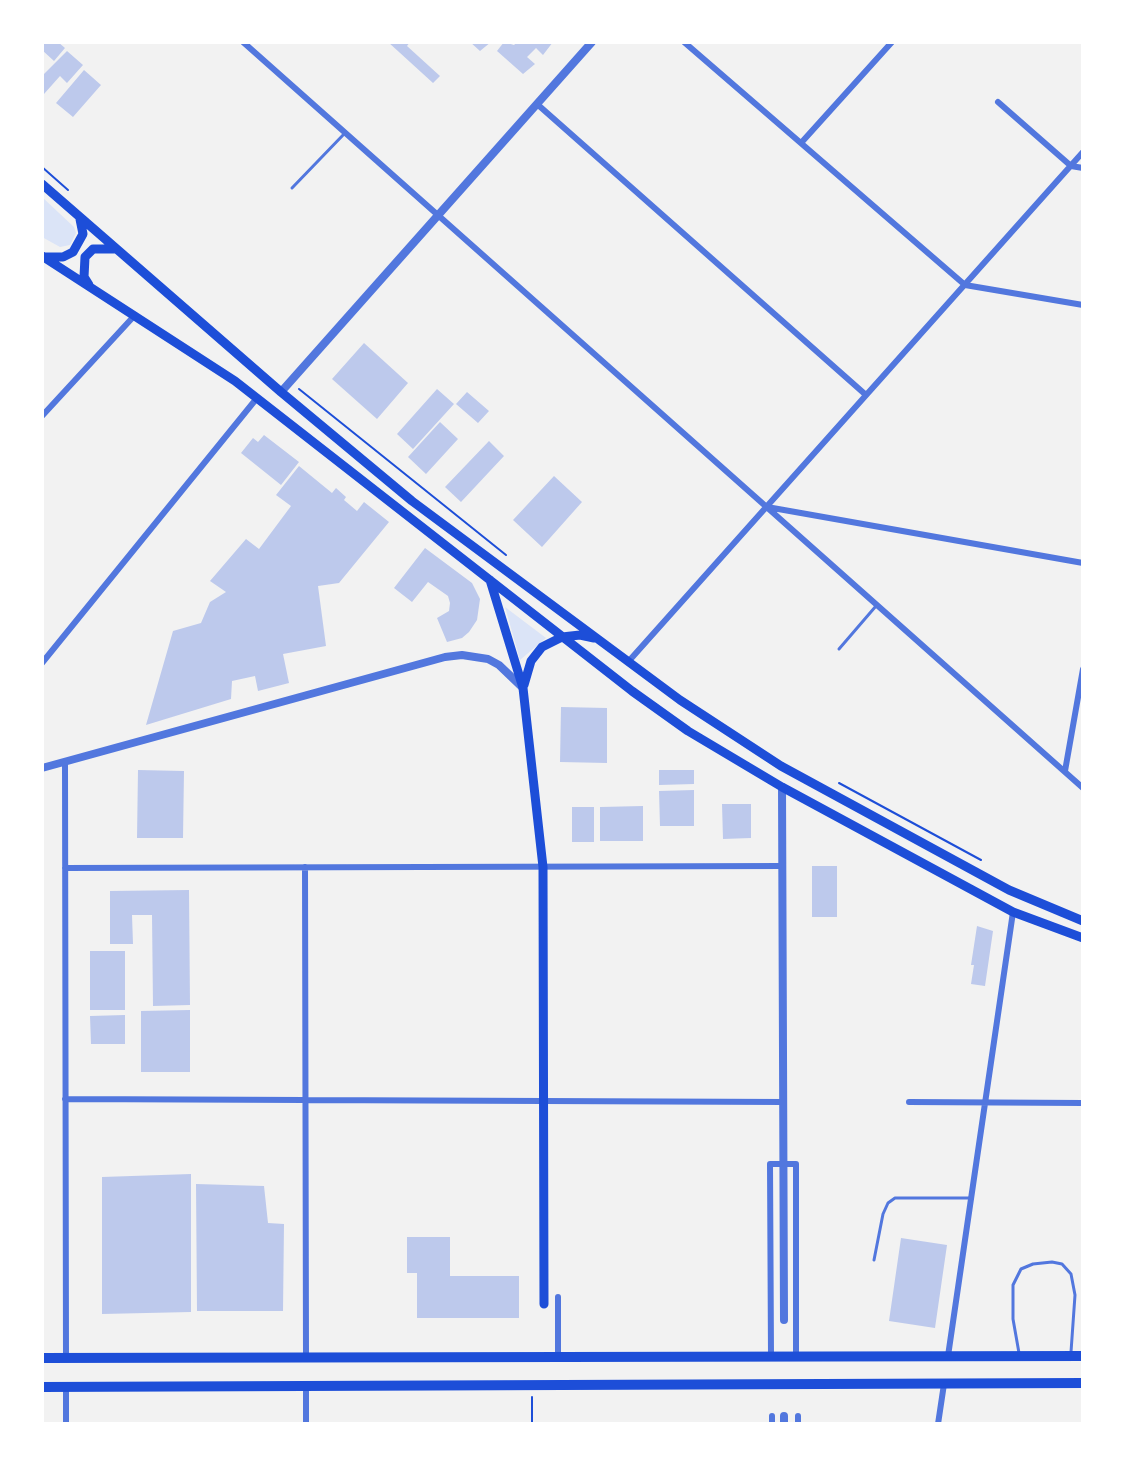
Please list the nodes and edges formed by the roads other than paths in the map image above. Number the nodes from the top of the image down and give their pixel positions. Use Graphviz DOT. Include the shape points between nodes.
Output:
graph roads {
  1 [pos="243,42"];
  2 [pos="592,42"];
  3 [pos="684,42"];
  4 [pos="892,42"];
  5 [pos="998,102"];
  6 [pos="537,104"];
  7 [pos="345,133"];
  8 [pos="801,143"];
  9 [pos="1083,152"];
  10 [pos="1071,166"];
  11 [pos="1083,168"];
  12 [pos="42,184"];
  13 [pos="292,188"];
  14 [pos="77,214"];
  15 [pos="438,215"];
  16 [pos="116,249"];
  17 [pos="42,256"];
  18 [pos="965,285"];
  19 [pos="92,288"];
  20 [pos="1083,305"];
  21 [pos="135,315"];
  22 [pos="281,392"];
  23 [pos="866,395"];
  24 [pos="257,398"];
  25 [pos="42,416"];
  26 [pos="767,507"];
  27 [pos="1083,563"];
  28 [pos="490,580"];
  29 [pos="877,605"];
  30 [pos="562,637"];
  31 [pos="597,639"];
  32 [pos="839,649"];
  33 [pos="628,662"];
  34 [pos="42,663"];
  35 [pos="1083,669"];
  36 [pos="523,688"];
  37 [pos="65,762"];
  38 [pos="781,766"];
  39 [pos="42,768"];
  40 [pos="1065,771"];
  41 [pos="782,787"];
  42 [pos="1083,788"];
  43 [pos="782,866"];
  44 [pos="305,867"];
  45 [pos="543,867"];
  46 [pos="65,868"];
  47 [pos="1013,912"];
  48 [pos="1083,921"];
  49 [pos="1083,938"];
  50 [pos="65,1099"];
  51 [pos="305,1100"];
  52 [pos="544,1101"];
  53 [pos="783,1102"];
  54 [pos="909,1102"];
  55 [pos="985,1103"];
  56 [pos="1083,1103"];
  57 [pos="784,1164"];
  58 [pos="971,1198"];
  59 [pos="874,1260"];
  60 [pos="558,1297"];
  61 [pos="544,1304"];
  62 [pos="784,1320"];
  63 [pos="771,1356"];
  64 [pos="796,1356"];
  65 [pos="948,1356"];
  66 [pos="1019,1356"];
  67 [pos="1071,1356"];
  68 [pos="1083,1356"];
  69 [pos="306,1357"];
  70 [pos="558,1357"];
  71 [pos="42,1358"];
  72 [pos="66,1358"];
  73 [pos="944,1383"];
  74 [pos="1083,1383"];
  75 [pos="306,1386"];
  76 [pos="42,1387"];
  77 [pos="66,1387"];
  78 [pos="772,1416"];
  79 [pos="66,1424"];
  80 [pos="306,1424"];
  81 [pos="772,1424"];
  82 [pos="938,1424"];
  1 -- 7 [label="street"];
  2 -- 6 [label="street"];
  3 -- 8 [label="street"];
  4 -- 8 [label="street"];
  5 -- 10 [label="street"];
  6 -- 15 [label="street"];
  6 -- 23 [label="street"];
  7 -- 13 [label="lane"];
  7 -- 15 [label="street"];
  8 -- 18 [label="street"];
  9 -- 10 [label="street"];
  10 -- 11 [label="street"];
  10 -- 18 [label="street"];
  12 -- 14 [label="main road"];
  14 -- 16 [label="main road"];
  14 -- 17 [label="main road" via="83,234 73,252"];
  15 -- 22 [label="street"];
  15 -- 26 [label="street"];
  16 -- 19 [label="main road" via="93,249 85,257 84,277"];
  16 -- 22 [label="main road"];
  17 -- 19 [label="main road"];
  18 -- 20 [label="street"];
  18 -- 23 [label="street"];
  19 -- 21 [label="main road"];
  21 -- 24 [label="main road"];
  21 -- 25 [label="street"];
  22 -- 31 [label="main road" via="412,501"];
  23 -- 26 [label="street"];
  24 -- 28 [label="main road"];
  24 -- 34 [label="street"];
  26 -- 27 [label="street"];
  26 -- 29 [label="street"];
  26 -- 33 [label="street"];
  28 -- 30 [label="main road"];
  28 -- 36 [label="main road"];
  29 -- 32 [label="lane"];
  29 -- 40 [label="street"];
  30 -- 31 [label="main road"];
  30 -- 36 [label="main road" via="536,654"];
  30 -- 41 [label="main road" via="667,717"];
  31 -- 33 [label="main road"];
  33 -- 38 [label="main road"];
  35 -- 40 [label="street"];
  36 -- 37 [label="street" via="488,659 445,657"];
  36 -- 45 [label="main road"];
  37 -- 39 [label="street"];
  37 -- 46 [label="street"];
  38 -- 41 [label="main road"];
  38 -- 48 [label="main road" via="1009,890"];
  40 -- 42 [label="street"];
  41 -- 43 [label="street"];
  41 -- 47 [label="main road"];
  43 -- 45 [label="street"];
  43 -- 53 [label="street"];
  44 -- 45 [label="street"];
  44 -- 46 [label="street"];
  44 -- 51 [label="street"];
  45 -- 52 [label="main road"];
  46 -- 50 [label="street"];
  47 -- 49 [label="main road"];
  47 -- 55 [label="street"];
  50 -- 51 [label="street"];
  50 -- 72 [label="street"];
  51 -- 52 [label="street"];
  51 -- 69 [label="street"];
  52 -- 53 [label="street"];
  52 -- 61 [label="main road"];
  53 -- 57 [label="street"];
  54 -- 55 [label="street"];
  55 -- 56 [label="street"];
  55 -- 58 [label="street"];
  57 -- 62 [label="street"];
  57 -- 63 [label="street" via="770,1164"];
  57 -- 64 [label="street" via="796,1164"];
  58 -- 59 [label="lane" via="895,1198 883,1214"];
  58 -- 65 [label="street"];
  60 -- 70 [label="street"];
  63 -- 64 [label="highway"];
  63 -- 70 [label="highway"];
  64 -- 65 [label="highway"];
  65 -- 66 [label="highway"];
  66 -- 67 [label="highway"];
  66 -- 67 [label="lane" via="1013,1285 1021,1269 1052,1262 1071,1274"];
  67 -- 68 [label="highway"];
  69 -- 70 [label="highway"];
  69 -- 72 [label="highway"];
  71 -- 72 [label="highway"];
  73 -- 74 [label="highway"];
  73 -- 75 [label="highway"];
  73 -- 82 [label="street"];
  75 -- 77 [label="highway"];
  75 -- 80 [label="street"];
  76 -- 77 [label="highway"];
  77 -- 79 [label="street"];
  78 -- 81 [label="street"];
}
